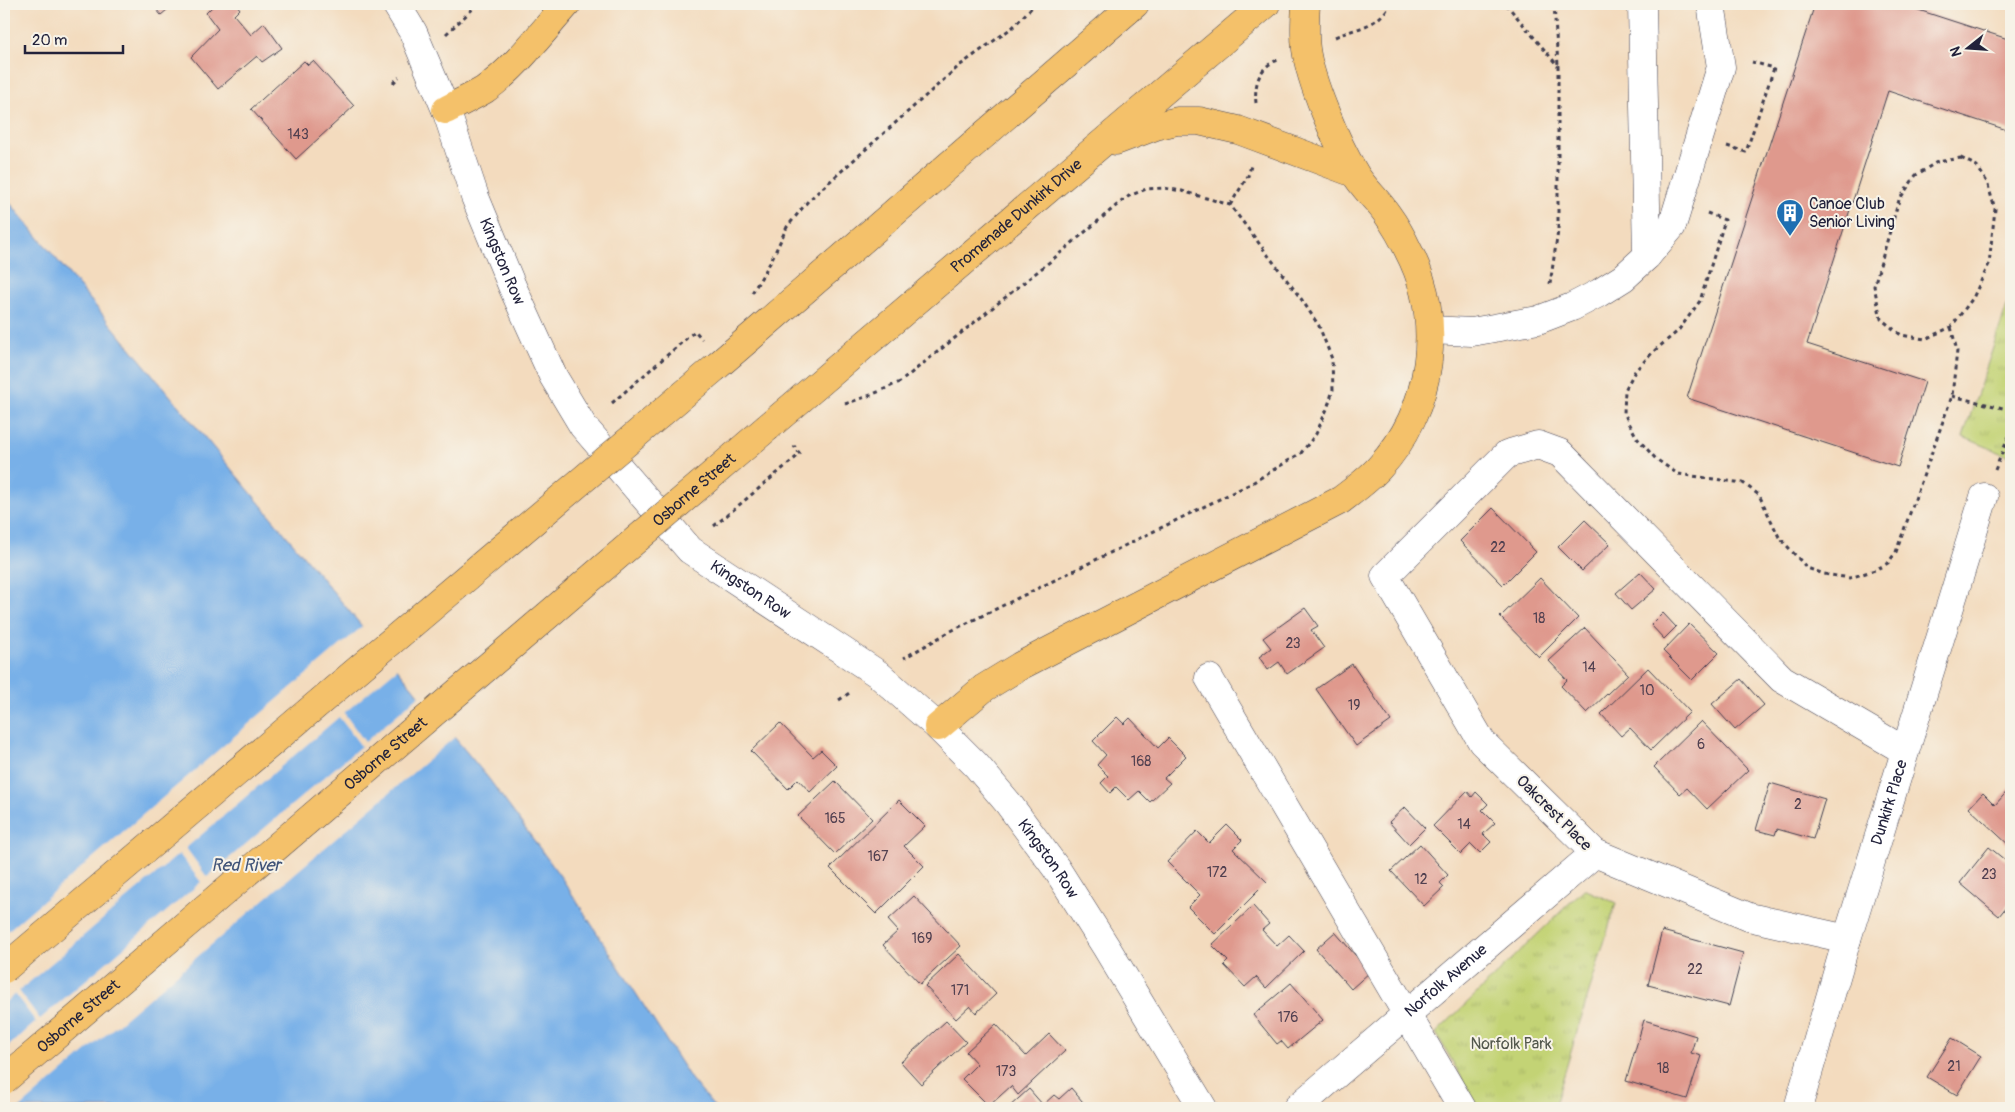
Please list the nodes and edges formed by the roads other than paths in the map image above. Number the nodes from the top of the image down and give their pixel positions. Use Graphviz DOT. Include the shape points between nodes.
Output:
graph roads {
  1 [pos="396,4"];
  2 [pos="567,4"];
  3 [pos="1266,4"];
  4 [pos="1306,4"];
  5 [pos="1642,4"];
  6 [pos="1711,4"];
  7 [pos="1133,5"];
  8 [pos="446,110"];
  9 [pos="1092,152"];
  10 [pos="1354,173"];
  11 [pos="1647,256"];
  12 [pos="1430,330"];
  13 [pos="768,427"];
  14 [pos="1984,498"];
  15 [pos="1209,678"];
  16 [pos="938,727"];
  17 [pos="1905,751"];
  18 [pos="1595,853"];
  19 [pos="1847,939"];
  20 [pos="4,969"];
  21 [pos="1407,1014"];
  22 [pos="4,1080"];
  23 [pos="1202,1108"];
  24 [pos="1298,1108"];
  25 [pos="1462,1108"];
  26 [pos="1798,1108"];
  1 -- 8 [label="street, Kingston Row" via="413,32"];
  2 -- 8 [label="main road" via="519,59 495,81"];
  3 -- 9 [label="main road, Promenade Dunkirk Drive"];
  4 -- 10 [label="main road" via="1306,51 1326,111"];
  5 -- 11 [label="street"];
  6 -- 11 [label="street" via="1721,66 1672,226"];
  7 -- 20 [label="main road, bridge" via="716,368"];
  8 -- 16 [label="street, Kingston Row" via="475,197 512,286 553,376 583,426 690,550 878,674"];
  9 -- 10 [label="main road" via="1156,126 1177,121 1199,122 1238,130"];
  9 -- 13 [label="main road, Promenade Dunkirk Drive"];
  10 -- 12 [label="main road" via="1387,214 1409,251 1423,289"];
  11 -- 12 [label="street" via="1600,293 1538,320 1472,332"];
  12 -- 16 [label="main road" via="1424,386 1412,419 1396,446 1359,486 1309,517 1020,666 984,688"];
  13 -- 22 [label="main road, Osborne Street, bridge"];
  14 -- 17 [label="street, Dunkirk Place"];
  15 -- 21 [label="street"];
  16 -- 23 [label="street, Kingston Row" via="976,765 1056,868"];
  17 -- 18 [label="street, Oakcrest Place" via="1782,679 1560,453 1538,445 1507,454 1385,576 1482,742"];
  17 -- 19 [label="street, Dunkirk Place"];
  18 -- 19 [label="street, Oakcrest Place" via="1749,917"];
  18 -- 21 [label="street, Norfolk Avenue"];
  19 -- 26 [label="street, Dunkirk Place"];
  21 -- 24 [label="street, Norfolk Avenue"];
  21 -- 25 [label="street"];
}
